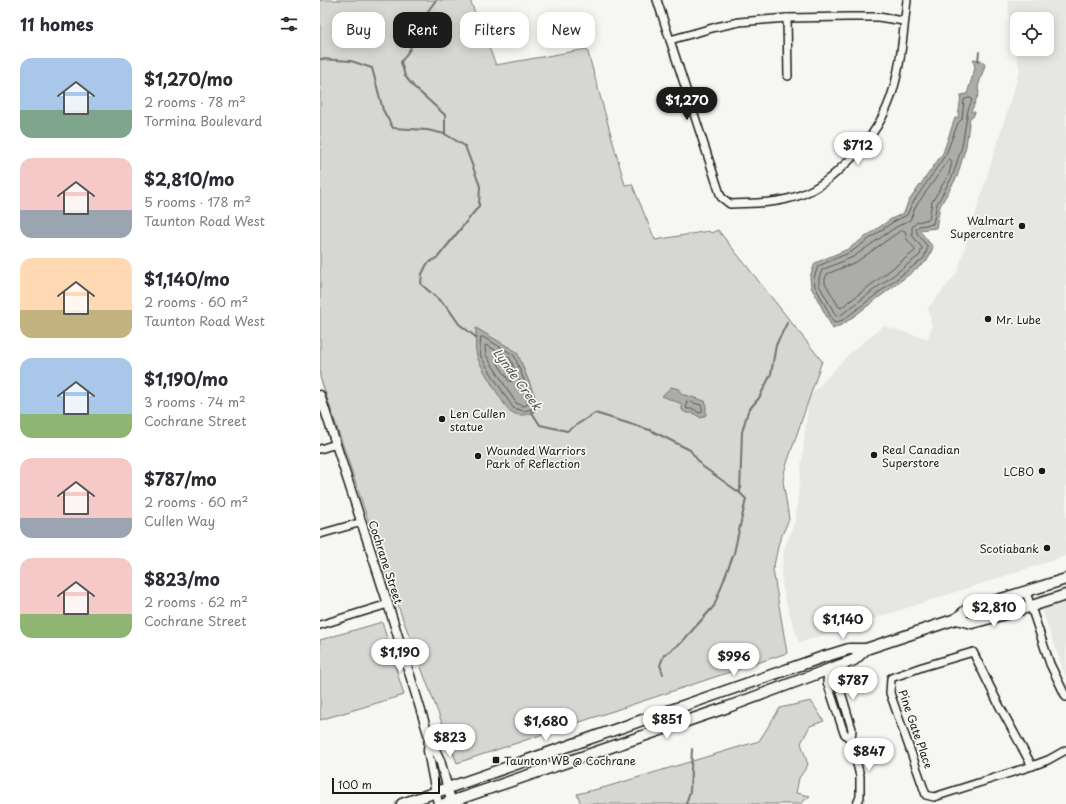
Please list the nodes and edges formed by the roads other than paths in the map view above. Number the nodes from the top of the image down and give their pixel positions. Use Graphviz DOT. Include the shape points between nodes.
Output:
graph roads {
  1 [pos="658,0"];
  2 [pos="907,0"];
  3 [pos="787,18"];
  4 [pos="904,21"];
  5 [pos="670,40"];
  6 [pos="788,76"];
  7 [pos="320,395"];
  8 [pos="336,444"];
  9 [pos="320,449"];
  10 [pos="362,522"];
  11 [pos="320,534"];
  12 [pos="1066,579"];
  13 [pos="1026,592"];
  14 [pos="1066,595"];
  15 [pos="388,604"];
  16 [pos="1030,606"];
  17 [pos="956,619"];
  18 [pos="320,625"];
  19 [pos="866,649"];
  20 [pos="828,670"];
  21 [pos="1066,697"];
  22 [pos="429,736"];
  23 [pos="1066,750"];
  24 [pos="1032,766"];
  25 [pos="448,787"];
  26 [pos="436,791"];
  27 [pos="449,803"];
  28 [pos="402,804"];
  29 [pos="438,804"];
  30 [pos="857,804"];
  1 -- 5 [label="street"];
  2 -- 4 [label="street"];
  3 -- 4 [label="street" via="878,17"];
  3 -- 5 [label="street" via="739,22"];
  3 -- 6 [label="street"];
  4 -- 5 [label="street" via="893,93 875,131 831,178 812,190 774,202 730,204 722,197"];
  7 -- 8 [label="street, Cochrane Street"];
  8 -- 9 [label="street"];
  8 -- 10 [label="street, Cochrane Street"];
  10 -- 11 [label="street"];
  10 -- 15 [label="street, Cochrane Street"];
  12 -- 13 [label="main road"];
  13 -- 16 [label="street"];
  13 -- 17 [label="main road" via="969,608"];
  14 -- 16 [label="main road"];
  15 -- 18 [label="street"];
  15 -- 22 [label="street, Cochrane Street"];
  16 -- 17 [label="main road" via="972,623"];
  16 -- 21 [label="street" via="1050,664"];
  17 -- 19 [label="main road"];
  19 -- 20 [label="main road" via="854,660"];
  19 -- 25 [label="main road" via="850,649"];
  20 -- 27 [label="main road"];
  20 -- 30 [label="street" via="836,677 852,729 851,740 860,776 861,792"];
  22 -- 25 [label="street, Cochrane Street"];
  22 -- 26 [label="street, Cochrane Street" via="428,751"];
  23 -- 24 [label="street, Pine Gate Place"];
  24 -- 24 [label="street, Pine Gate Place" via="973,652 891,678 890,693 926,795 934,797"];
  25 -- 26 [label="main road"];
  25 -- 27 [label="street, Cochrane Street"];
  26 -- 28 [label="main road"];
  26 -- 29 [label="street, Cochrane Street"];
}
